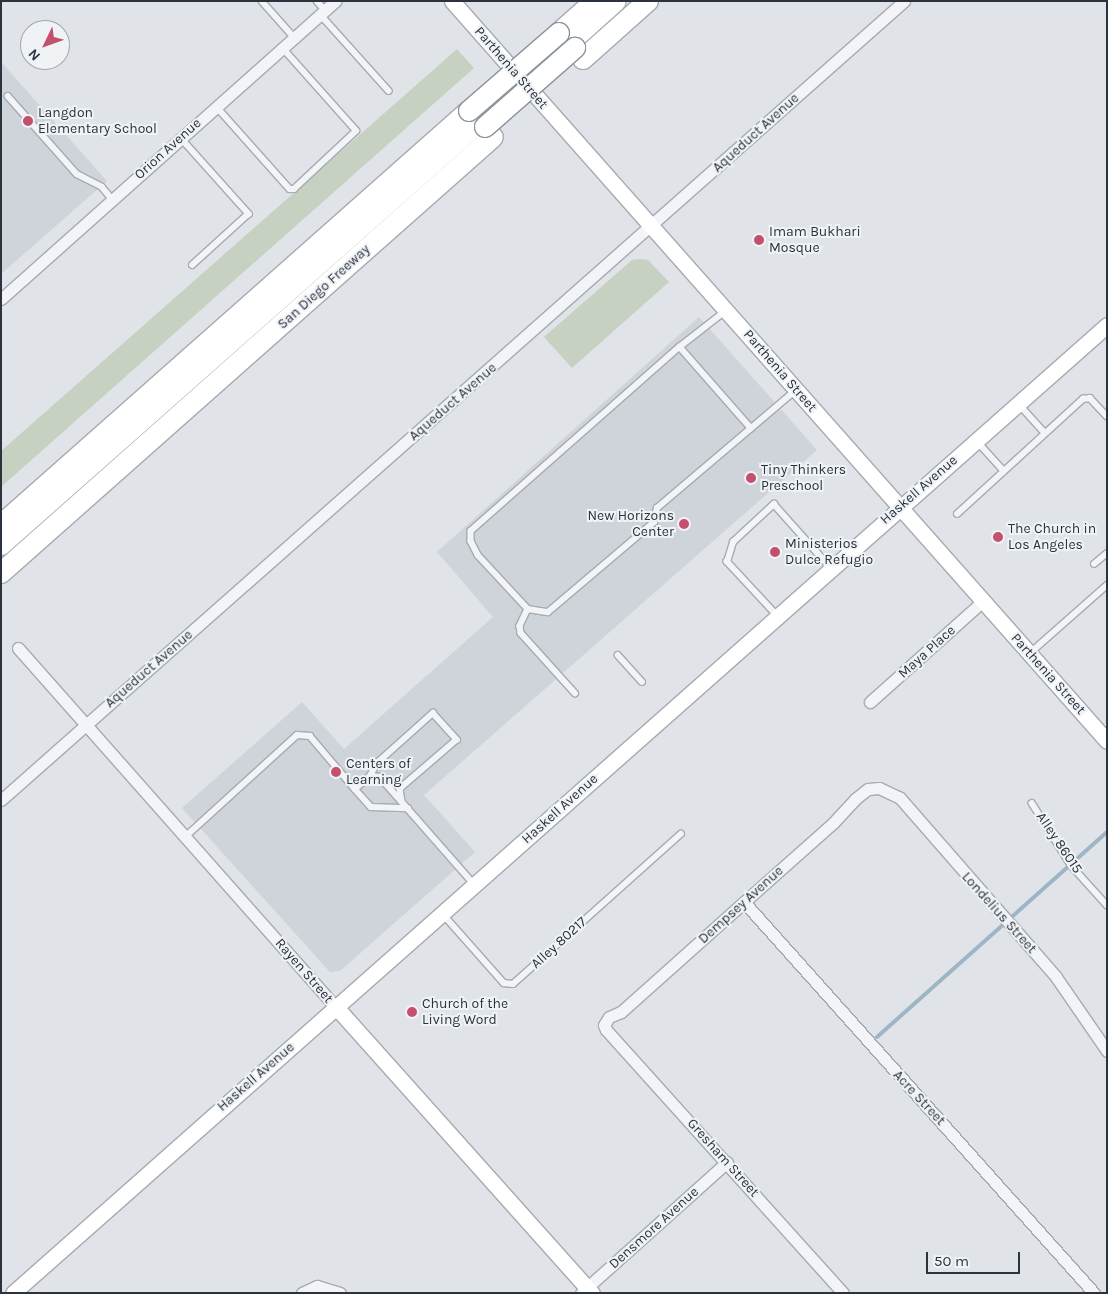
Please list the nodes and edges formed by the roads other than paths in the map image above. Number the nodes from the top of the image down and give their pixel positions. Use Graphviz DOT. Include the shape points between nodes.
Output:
graph roads {
  1 [pos="262,1"];
  2 [pos="335,1"];
  3 [pos="452,1"];
  4 [pos="595,1"];
  5 [pos="616,1"];
  6 [pos="628,1"];
  7 [pos="648,1"];
  8 [pos="904,1"];
  9 [pos="321,8"];
  10 [pos="294,37"];
  11 [pos="571,46"];
  12 [pos="282,48"];
  13 [pos="389,91"];
  14 [pos="8,96"];
  15 [pos="216,106"];
  16 [pos="482,124"];
  17 [pos="181,138"];
  18 [pos="112,198"];
  19 [pos="652,226"];
  20 [pos="193,265"];
  21 [pos="1,298"];
  22 [pos="727,311"];
  23 [pos="1107,325"];
  24 [pos="680,347"];
  25 [pos="796,390"];
  26 [pos="1018,403"];
  27 [pos="1107,416"];
  28 [pos="751,428"];
  29 [pos="1045,433"];
  30 [pos="976,440"];
  31 [pos="1004,471"];
  32 [pos="899,508"];
  33 [pos="957,514"];
  34 [pos="1,525"];
  35 [pos="1,546"];
  36 [pos="1107,553"];
  37 [pos="1,556"];
  38 [pos="1094,564"];
  39 [pos="831,568"];
  40 [pos="1,573"];
  41 [pos="1107,585"];
  42 [pos="983,601"];
  43 [pos="528,608"];
  44 [pos="777,616"];
  45 [pos="18,648"];
  46 [pos="1030,654"];
  47 [pos="618,655"];
  48 [pos="642,682"];
  49 [pos="575,693"];
  50 [pos="870,702"];
  51 [pos="85,725"];
  52 [pos="1107,741"];
  53 [pos="370,776"];
  54 [pos="879,788"];
  55 [pos="355,789"];
  56 [pos="1,800"];
  57 [pos="402,801"];
  58 [pos="1032,803"];
  59 [pos="408,808"];
  60 [pos="681,834"];
  61 [pos="185,837"];
  62 [pos="475,885"];
  63 [pos="744,902"];
  64 [pos="1107,905"];
  65 [pos="443,914"];
  66 [pos="336,1008"];
  67 [pos="604,1025"];
  68 [pos="1107,1051"];
  69 [pos="727,1162"];
  70 [pos="587,1291"];
  71 [pos="13,1293"];
  72 [pos="302,1293"];
  73 [pos="340,1293"];
  74 [pos="843,1293"];
  75 [pos="1094,1293"];
  1 -- 10 [label="lane"];
  2 -- 9 [label="street, Orion Avenue"];
  3 -- 19 [label="main road, Parthenia Street"];
  4 -- 11 [label="highway, San Diego Freeway"];
  5 -- 11 [label="highway"];
  6 -- 11 [label="highway"];
  7 -- 11 [label="highway, San Diego Freeway"];
  8 -- 19 [label="street, Aqueduct Avenue"];
  9 -- 10 [label="street, Orion Avenue"];
  9 -- 13 [label="lane"];
  10 -- 12 [label="street, Orion Avenue"];
  11 -- 16 [label="highway, San Diego Freeway"];
  11 -- 16 [label="highway, San Diego Freeway, bridge"];
  12 -- 15 [label="street, Orion Avenue"];
  12 -- 15 [label="lane" via="356,131 308,176 290,189"];
  14 -- 18 [label="lane" via="77,174 102,187"];
  15 -- 17 [label="street, Orion Avenue"];
  16 -- 34 [label="highway, San Diego Freeway"];
  16 -- 35 [label="highway"];
  16 -- 37 [label="highway"];
  16 -- 40 [label="highway, San Diego Freeway"];
  17 -- 18 [label="street, Orion Avenue"];
  17 -- 20 [label="lane" via="250,214"];
  18 -- 21 [label="street, Orion Avenue"];
  19 -- 22 [label="main road, Parthenia Street"];
  19 -- 51 [label="street, Aqueduct Avenue"];
  22 -- 24 [label="lane"];
  22 -- 25 [label="main road, Parthenia Street"];
  23 -- 26 [label="main road, Haskell Avenue"];
  24 -- 28 [label="lane"];
  24 -- 43 [label="lane" via="506,498 470,535 478,555"];
  25 -- 28 [label="lane"];
  25 -- 32 [label="main road, Parthenia Street"];
  26 -- 29 [label="lane"];
  26 -- 30 [label="main road, Haskell Avenue"];
  27 -- 29 [label="lane" via="1087,398"];
  28 -- 43 [label="lane" via="657,508 654,522 554,608 542,612"];
  29 -- 31 [label="lane"];
  30 -- 31 [label="lane"];
  30 -- 32 [label="main road, Haskell Avenue"];
  31 -- 33 [label="lane"];
  32 -- 39 [label="main road, Haskell Avenue"];
  32 -- 42 [label="main road, Parthenia Street"];
  36 -- 38 [label="lane"];
  39 -- 44 [label="main road, Haskell Avenue"];
  39 -- 44 [label="lane" via="774,504 733,542 727,562"];
  41 -- 46 [label="lane"];
  42 -- 46 [label="main road, Parthenia Street"];
  42 -- 50 [label="street, Maya Place"];
  43 -- 49 [label="lane" via="520,626 521,633"];
  44 -- 62 [label="main road, Haskell Avenue"];
  45 -- 51 [label="street, Rayen Street"];
  46 -- 52 [label="main road, Parthenia Street"];
  47 -- 48 [label="lane"];
  51 -- 56 [label="street, Aqueduct Avenue"];
  51 -- 61 [label="street, Rayen Street"];
  53 -- 55 [label="lane"];
  53 -- 57 [label="lane" via="380,777"];
  53 -- 57 [label="lane" via="377,763 433,712 457,740 400,789"];
  54 -- 63 [label="street, Dempsey Avenue" via="868,789 855,799 833,823"];
  54 -- 68 [label="street, Londelius Street" via="900,798 1056,977"];
  55 -- 59 [label="lane" via="370,807"];
  55 -- 61 [label="lane" via="310,736 297,735"];
  57 -- 59 [label="lane"];
  58 -- 64 [label="lane, Alley 86015" via="1071,865"];
  59 -- 62 [label="lane"];
  60 -- 65 [label="lane, Alley 80217" via="514,984 504,984"];
  61 -- 66 [label="street, Rayen Street"];
  62 -- 65 [label="main road, Haskell Avenue"];
  63 -- 67 [label="street, Dempsey Avenue"];
  63 -- 75 [label="street, Acre Street"];
  65 -- 66 [label="main road, Haskell Avenue"];
  66 -- 70 [label="main road, Rayen Street"];
  66 -- 71 [label="main road, Haskell Avenue"];
  67 -- 69 [label="street, Gresham Street"];
  69 -- 70 [label="street, Densmore Avenue"];
  69 -- 74 [label="street, Gresham Street"];
  72 -- 73 [label="street" via="317,1286"];
}
